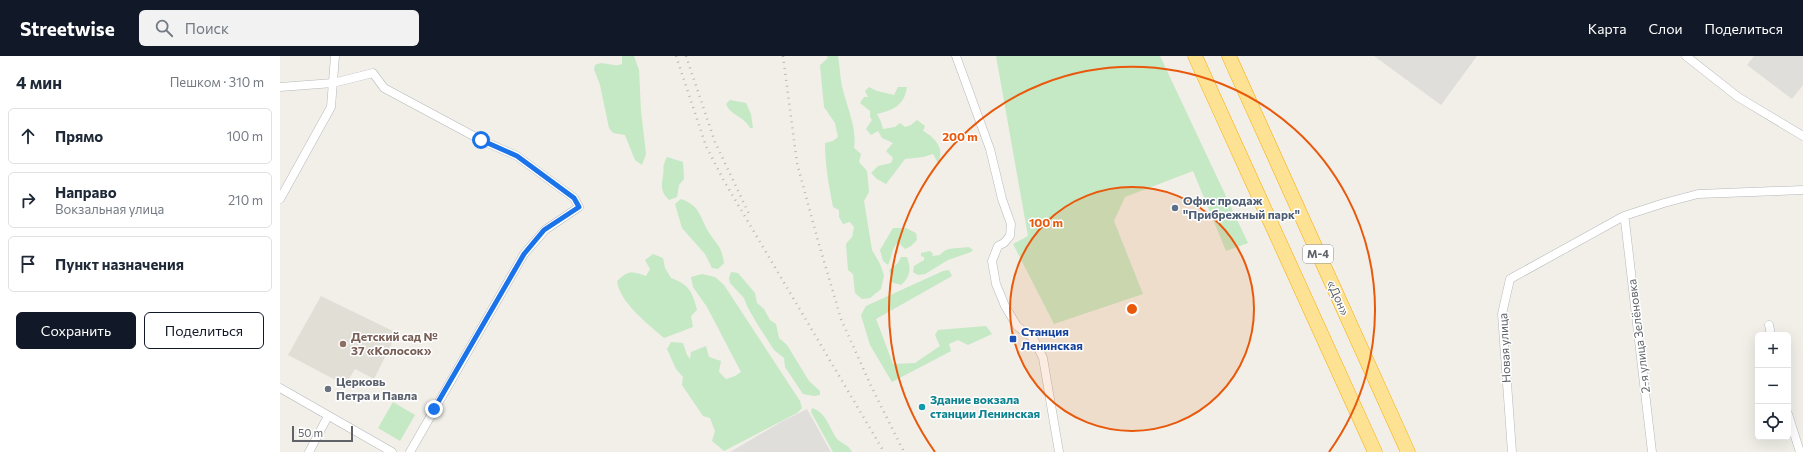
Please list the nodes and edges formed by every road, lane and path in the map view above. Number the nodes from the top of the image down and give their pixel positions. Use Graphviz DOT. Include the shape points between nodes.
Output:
graph roads {
  1 [pos="335,56"];
  2 [pos="956,56"];
  3 [pos="1196,56"];
  4 [pos="1229,56"];
  5 [pos="1686,56"];
  6 [pos="333,83"];
  7 [pos="280,87"];
  8 [pos="1803,136"];
  9 [pos="1803,190"];
  10 [pos="280,199"];
  11 [pos="1624,219"];
  12 [pos="1769,325"];
  13 [pos="1770,332"];
  14 [pos="280,388"];
  15 [pos="328,416"];
  16 [pos="1791,424"];
  17 [pos="309,452"];
  18 [pos="392,452"];
  19 [pos="410,452"];
  20 [pos="1059,452"];
  21 [pos="1375,452"];
  22 [pos="1408,452"];
  23 [pos="1512,452"];
  24 [pos="1652,452"];
  25 [pos="1800,452"];
  1 -- 6 [label="street"];
  2 -- 20 [label="street" via="990,149 1002,200 1011,224 1010,236 998,246 992,261 996,284 1017,326 1033,338 1043,358"];
  3 -- 21 [label="highway, М-4"];
  4 -- 22 [label="highway, «Дон» / М-4"];
  5 -- 8 [label="street" via="1738,97"];
  6 -- 7 [label="street"];
  6 -- 10 [label="street" via="331,108"];
  6 -- 19 [label="street" via="373,73 384,88 481,140 517,156 574,198 579,207 544,230 524,254"];
  9 -- 11 [label="street, Новая улица" via="1698,194"];
  11 -- 23 [label="street, Новая улица" via="1510,279 1502,314"];
  11 -- 24 [label="street, 2-я улица Зелёновка"];
  12 -- 13 [label="street"];
  14 -- 15 [label="street"];
  15 -- 17 [label="street"];
  15 -- 18 [label="street"];
  16 -- 25 [label="street"];
}
